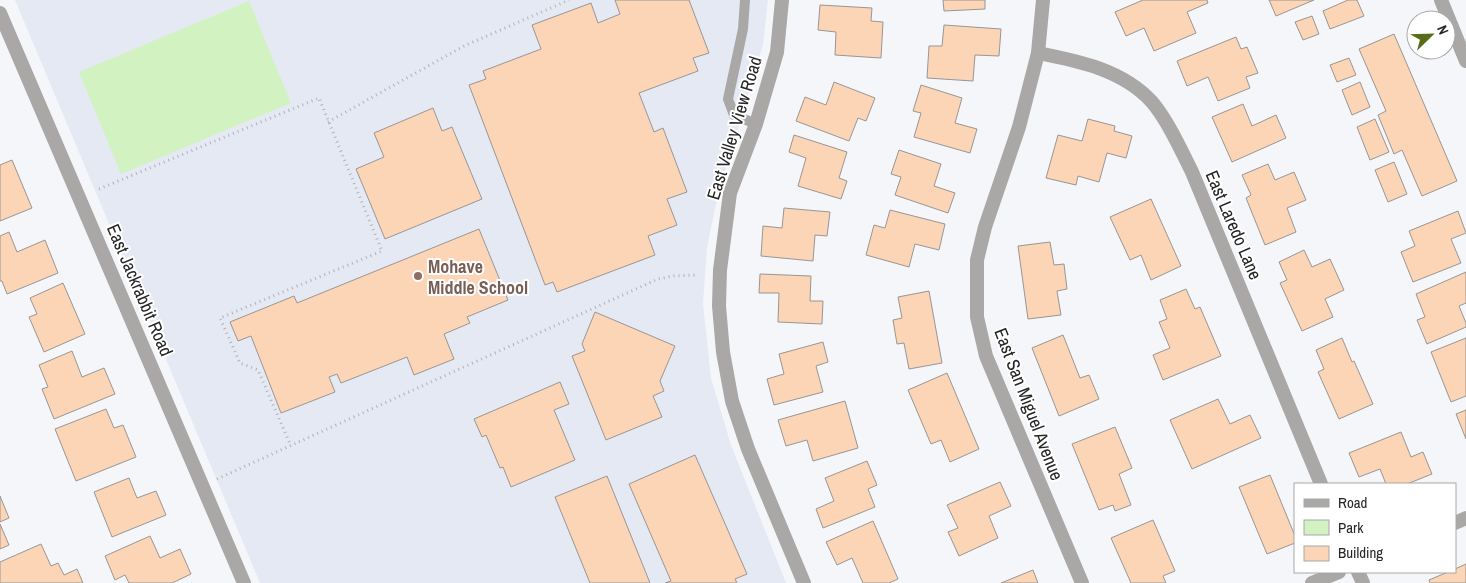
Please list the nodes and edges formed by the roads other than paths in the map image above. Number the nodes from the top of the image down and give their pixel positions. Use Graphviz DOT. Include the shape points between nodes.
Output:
graph roads {
  1 [pos="745,0"];
  2 [pos="782,0"];
  3 [pos="1043,0"];
  4 [pos="1441,0"];
  5 [pos="0,13"];
  6 [pos="1038,53"];
  7 [pos="1466,61"];
  8 [pos="756,124"];
  9 [pos="1321,483"];
  10 [pos="1337,573"];
  11 [pos="244,583"];
  12 [pos="804,583"];
  13 [pos="1082,583"];
  14 [pos="1312,583"];
  1 -- 8 [label="lane" via="743,29 728,99 734,115"];
  2 -- 8 [label="street, East Valley View Road" via="777,52"];
  3 -- 6 [label="street, East San Miguel Avenue"];
  4 -- 7 [label="street"];
  5 -- 11 [label="street, East Jackrabbit Road"];
  6 -- 9 [label="street, East Laredo Lane" via="1099,67 1127,81 1152,103 1192,172"];
  6 -- 13 [label="street, East San Miguel Avenue" via="1019,127 977,260 977,317 986,356"];
  8 -- 12 [label="street, East Valley View Road" via="730,193 720,270 723,352 732,401 748,449"];
  10 -- 14 [label="street"];
}
